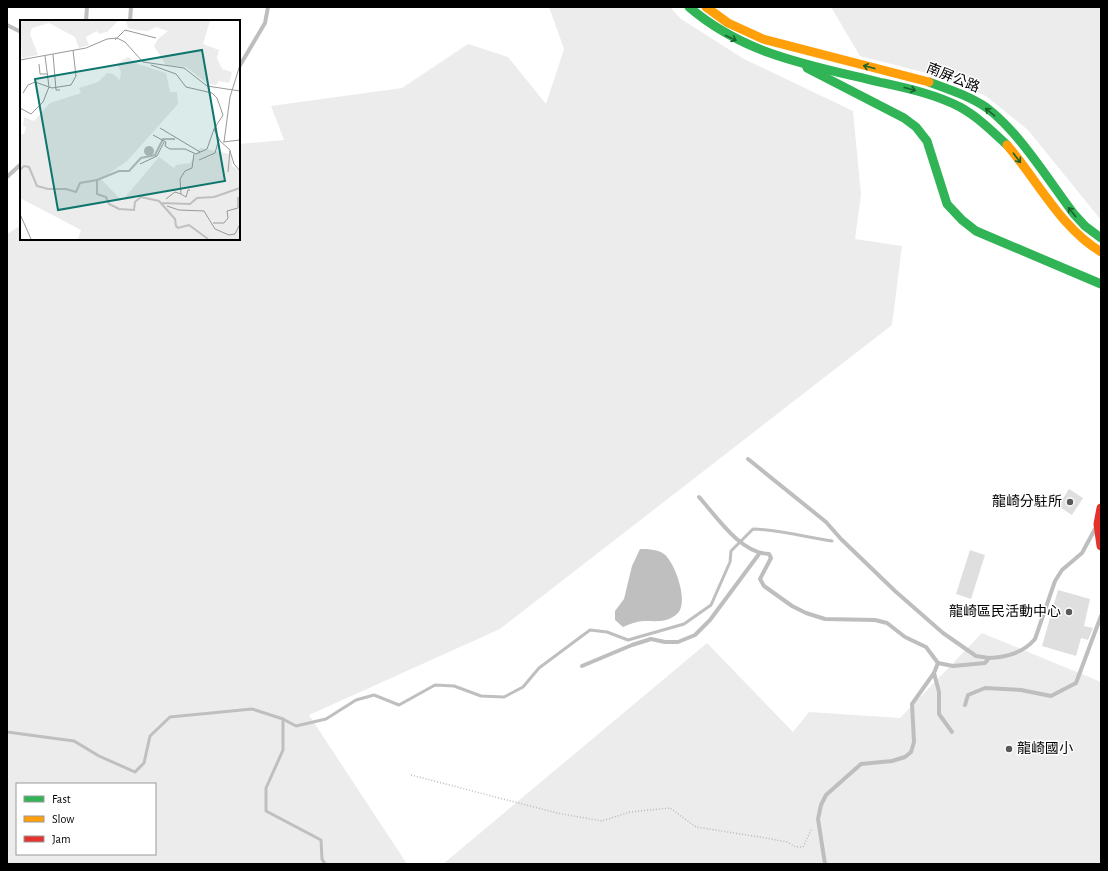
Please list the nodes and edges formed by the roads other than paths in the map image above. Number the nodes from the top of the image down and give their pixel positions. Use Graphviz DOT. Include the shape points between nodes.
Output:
graph roads {
  1 [pos="87,7"];
  2 [pos="131,7"];
  3 [pos="268,7"];
  4 [pos="689,7"];
  5 [pos="706,7"];
  6 [pos="86,20"];
  7 [pos="130,20"];
  8 [pos="7,24"];
  9 [pos="20,31"];
  10 [pos="763,39"];
  11 [pos="791,59"];
  12 [pos="240,65"];
  13 [pos="20,165"];
  14 [pos="7,177"];
  15 [pos="1101,238"];
  16 [pos="1101,252"];
  17 [pos="1101,284"];
  18 [pos="748,459"];
  19 [pos="699,497"];
  20 [pos="1101,508"];
  21 [pos="1098,524"];
  22 [pos="1101,546"];
  23 [pos="759,554"];
  24 [pos="1101,616"];
  25 [pos="989,658"];
  26 [pos="938,664"];
  27 [pos="582,666"];
  28 [pos="934,673"];
  29 [pos="965,705"];
  30 [pos="952,732"];
  31 [pos="826,864"];
  1 -- 6 [label="lane"];
  2 -- 7 [label="lane"];
  3 -- 12 [label="lane" via="266,23"];
  4 -- 11 [label="main road, one-way" via="707,24 726,36"];
  5 -- 10 [label="main road" via="728,23"];
  8 -- 9 [label="lane"];
  10 -- 11 [label="main road"];
  15 -- 10 [label="main road, 南屏公路, one-way" via="1074,214 1014,135 993,113 974,100 930,82"];
  11 -- 16 [label="main road, 南屏公路, one-way" via="943,98 976,117 1004,141 1065,223 1090,246"];
  11 -- 17 [label="main road" via="904,118 916,127 931,150 947,204 976,231"];
  13 -- 14 [label="lane"];
  18 -- 25 [label="lane" via="826,522 840,539 943,633 976,656"];
  19 -- 23 [label="lane" via="740,542"];
  20 -- 21 [label="main road"];
  21 -- 22 [label="main road"];
  21 -- 25 [label="lane" via="1082,553 1062,570 1055,581 1035,639 1029,646 1007,657"];
  23 -- 26 [label="lane" via="769,554 771,558 760,580 764,586 792,606 825,619 887,622 905,637 926,647"];
  23 -- 27 [label="lane" via="710,620 695,635 678,642 651,639"];
  24 -- 29 [label="lane" via="1076,683 1051,696 1022,690 985,688 968,695"];
  25 -- 26 [label="lane" via="985,663 953,666"];
  26 -- 28 [label="lane"];
  28 -- 30 [label="lane" via="939,714"];
  28 -- 31 [label="lane" via="912,704 914,742 911,752 892,761 861,764 826,795 818,819"];
}
